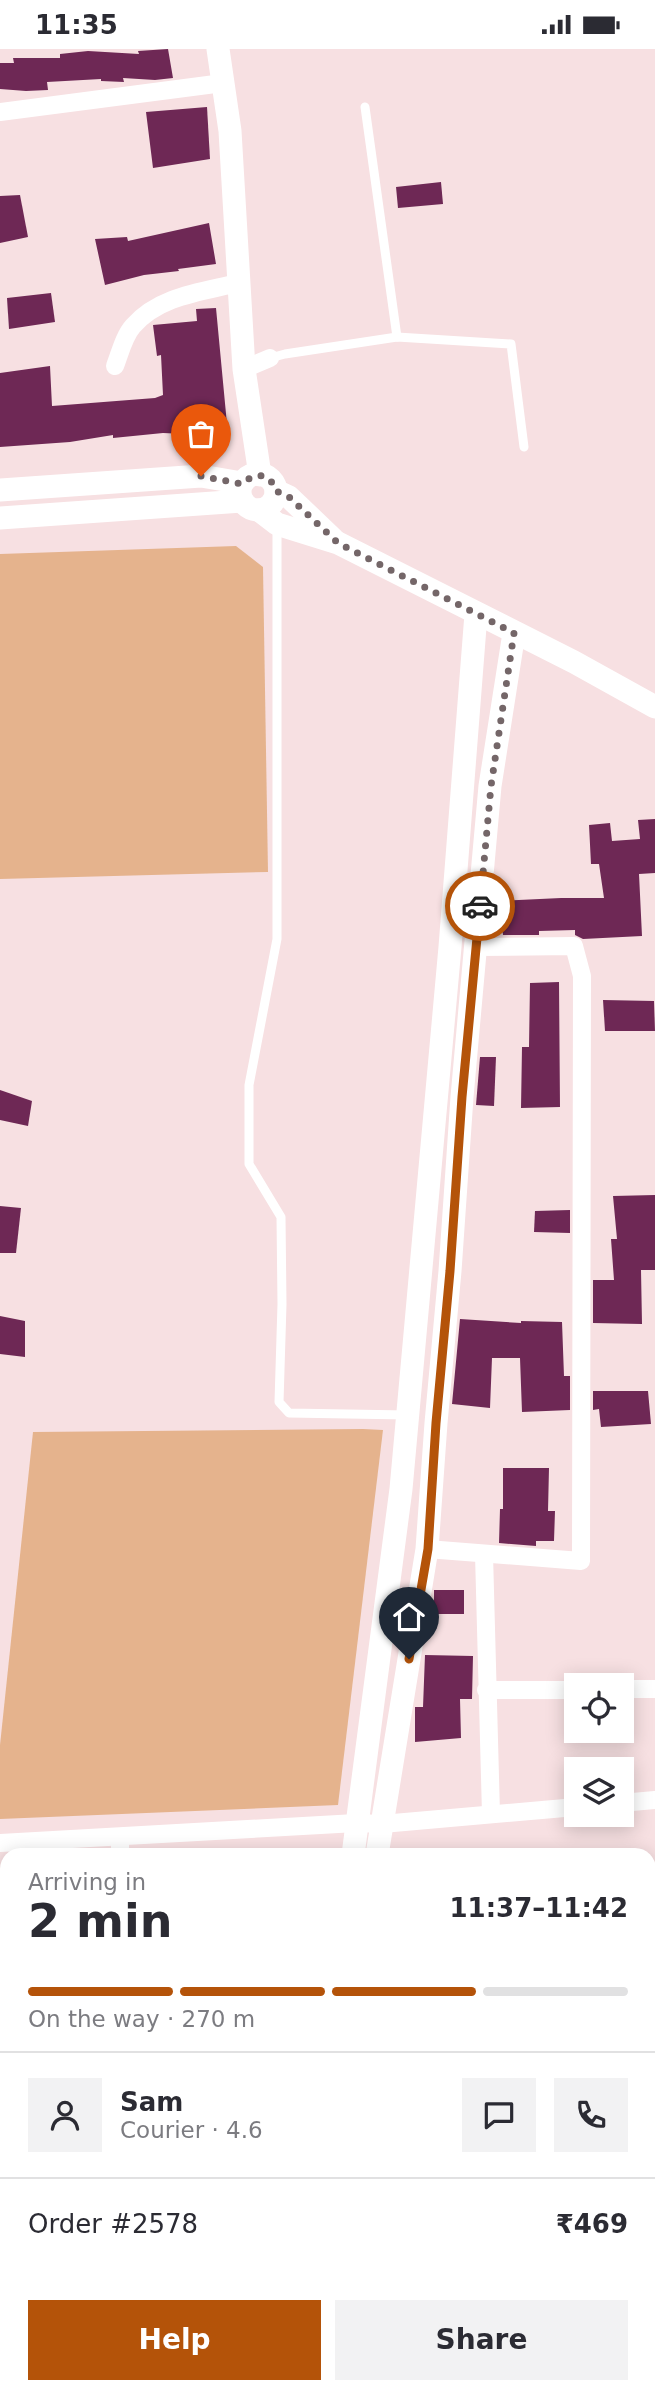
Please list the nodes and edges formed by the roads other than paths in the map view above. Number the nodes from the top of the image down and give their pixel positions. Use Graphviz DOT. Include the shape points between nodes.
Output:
graph roads {
  1 [pos="218,49"];
  2 [pos="223,83"];
  3 [pos="365,107"];
  4 [pos="0,112"];
  5 [pos="238,283"];
  6 [pos="397,337"];
  7 [pos="270,358"];
  8 [pos="115,366"];
  9 [pos="244,369"];
  10 [pos="524,447"];
  11 [pos="0,490"];
  12 [pos="256,492"];
  13 [pos="0,518"];
  14 [pos="278,524"];
  15 [pos="338,543"];
  16 [pos="476,614"];
  17 [pos="514,633"];
  18 [pos="655,707"];
  19 [pos="477,947"];
  20 [pos="407,1415"];
  21 [pos="428,1549"];
  22 [pos="484,1553"];
  23 [pos="564,1689"];
  24 [pos="634,1689"];
  25 [pos="655,1689"];
  26 [pos="486,1690"];
  27 [pos="655,1800"];
  28 [pos="634,1802"];
  29 [pos="564,1808"];
  30 [pos="491,1814"];
  31 [pos="356,1823"];
  32 [pos="382,1824"];
  33 [pos="120,1837"];
  34 [pos="0,1843"];
  35 [pos="120,1848"];
  36 [pos="354,1848"];
  37 [pos="378,1848"];
  1 -- 2 [label="street"];
  2 -- 4 [label="street"];
  2 -- 5 [label="street"];
  3 -- 6 [label="lane"];
  5 -- 8 [label="street" via="170,300 150,310 131,327"];
  5 -- 9 [label="street"];
  6 -- 7 [label="lane"];
  6 -- 10 [label="lane" via="511,344"];
  7 -- 9 [label="street"];
  9 -- 12 [label="street"];
  11 -- 12 [label="street" via="201,476"];
  12 -- 13 [label="street"];
  12 -- 14 [label="street"];
  12 -- 15 [label="street" via="289,497"];
  14 -- 15 [label="street"];
  14 -- 20 [label="lane" via="277,939 249,1085 249,1164 281,1217 279,1402 289,1413"];
  15 -- 16 [label="street"];
  16 -- 17 [label="street"];
  16 -- 20 [label="street"];
  17 -- 18 [label="street"];
  17 -- 19 [label="street" via="491,786"];
  19 -- 21 [label="street"];
  19 -- 22 [label="street" via="574,946 582,976 582,1561"];
  20 -- 31 [label="street"];
  21 -- 22 [label="street"];
  21 -- 32 [label="street"];
  22 -- 26 [label="street"];
  23 -- 26 [label="street"];
  24 -- 25 [label="street"];
  26 -- 30 [label="street"];
  27 -- 28 [label="street"];
  29 -- 30 [label="street"];
  30 -- 32 [label="street"];
  31 -- 32 [label="street"];
  31 -- 33 [label="street"];
  31 -- 36 [label="street"];
  32 -- 37 [label="street"];
  33 -- 34 [label="street"];
  33 -- 35 [label="street"];
}
